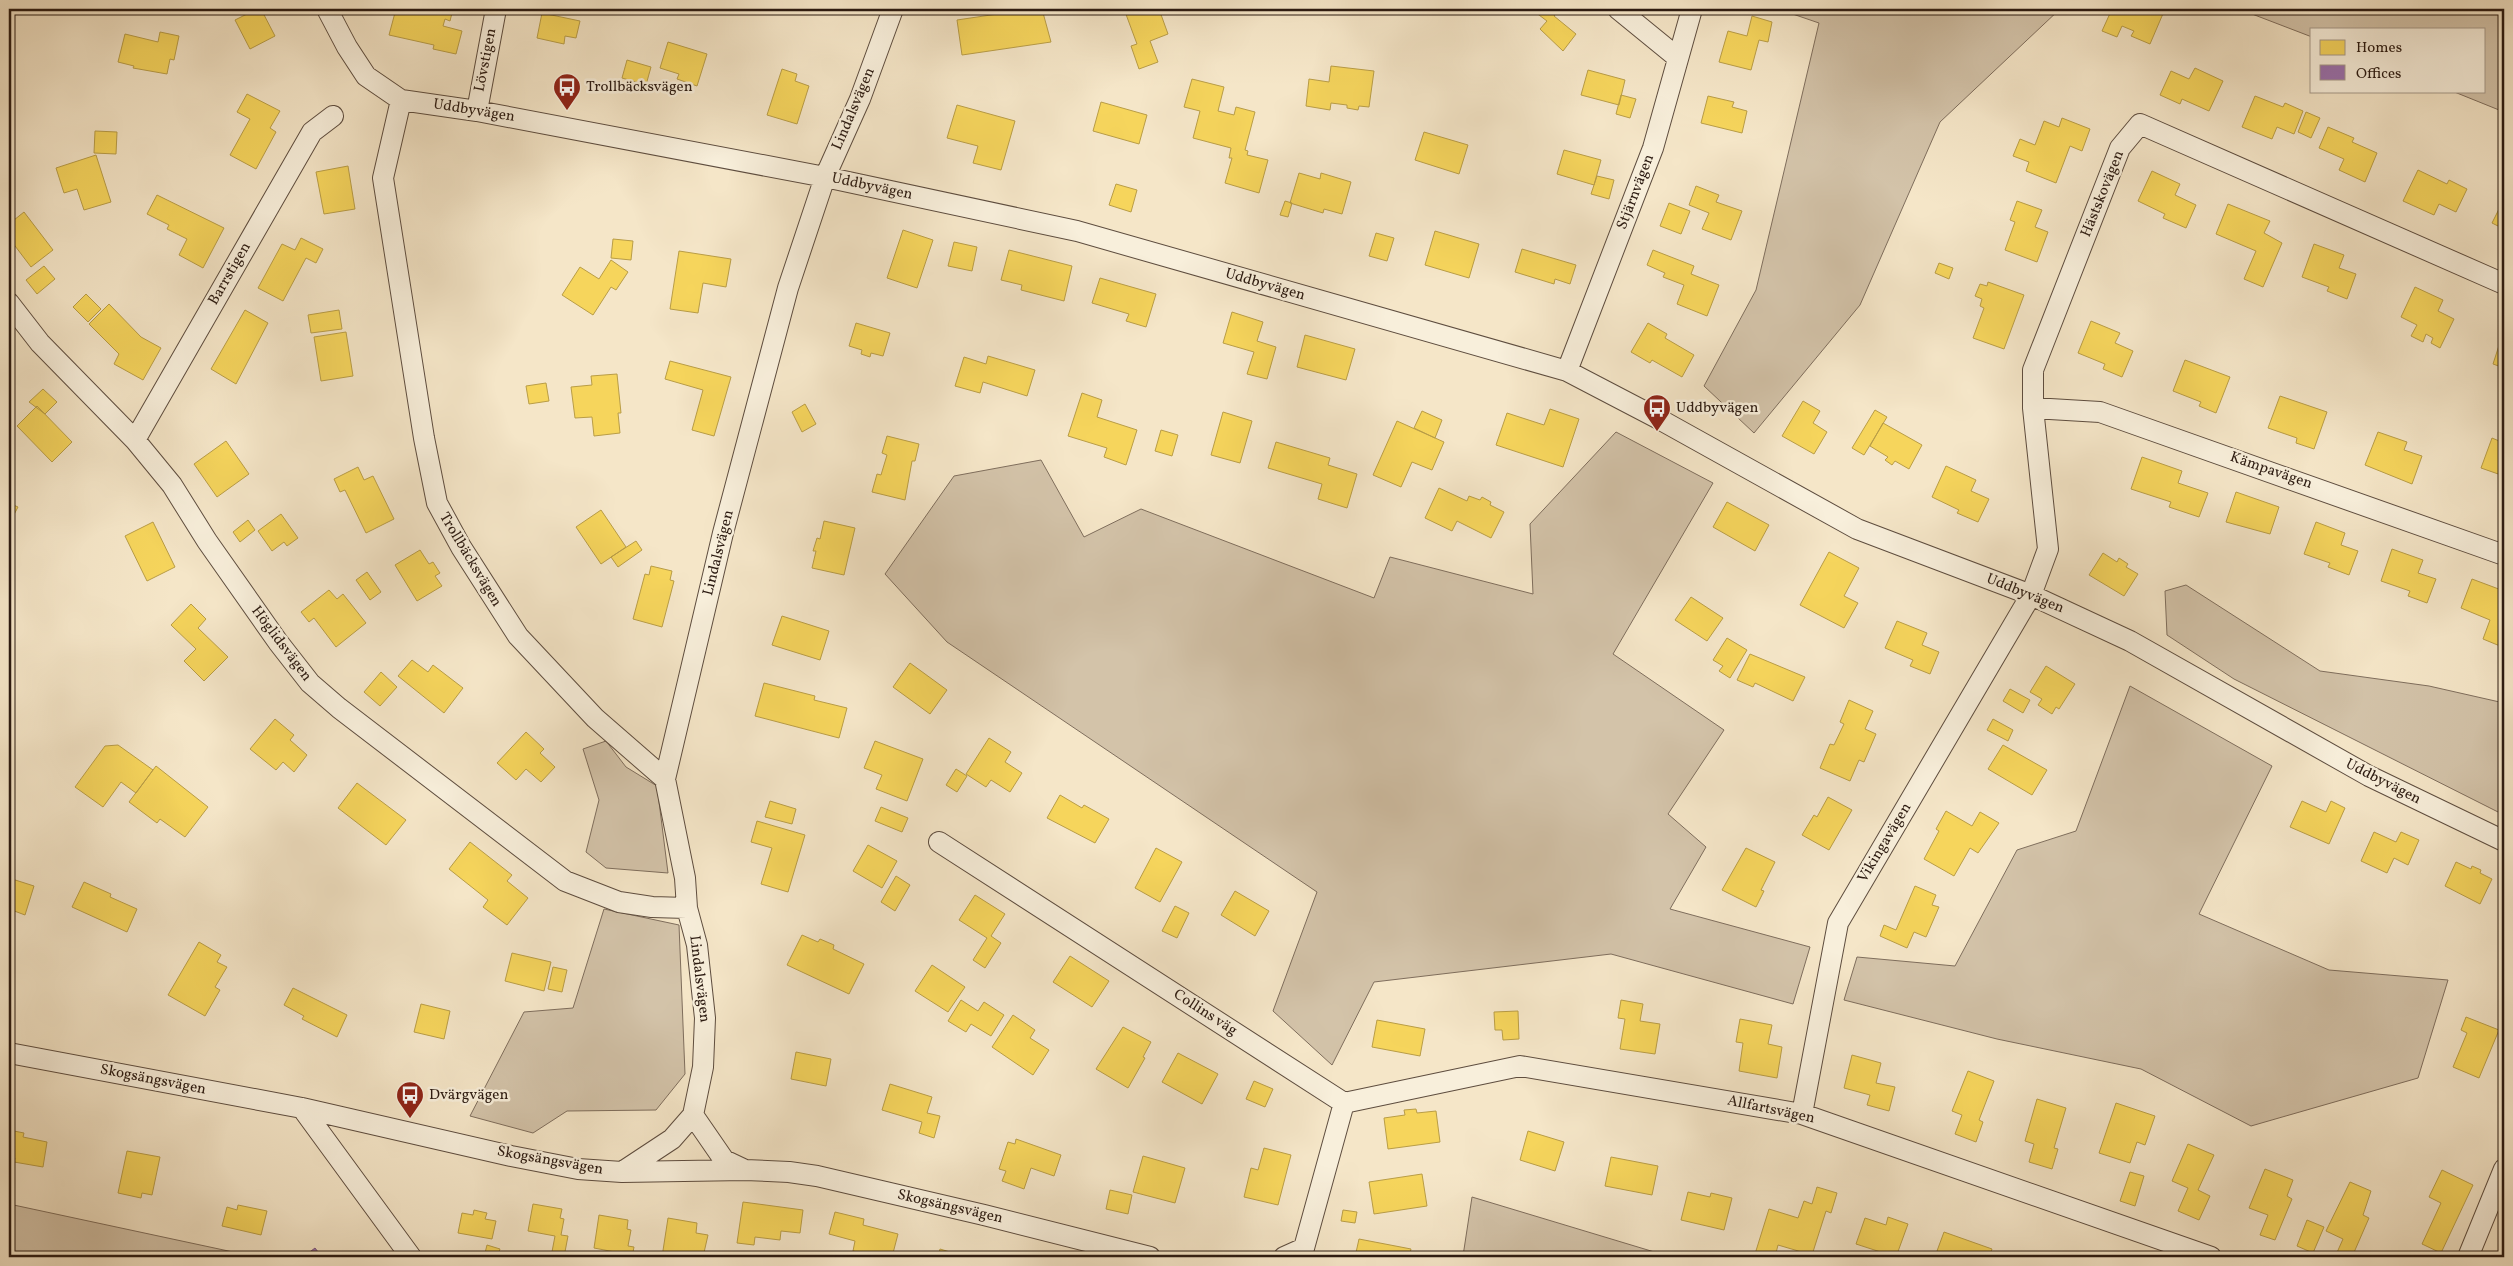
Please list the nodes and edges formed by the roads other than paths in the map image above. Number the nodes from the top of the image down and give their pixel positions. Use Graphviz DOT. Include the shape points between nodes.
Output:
graph roads {
  1 [pos="327,9"];
  2 [pos="496,9"];
  3 [pos="893,9"];
  4 [pos="1618,9"];
  5 [pos="1692,9"];
  6 [pos="1678,58"];
  7 [pos="401,100"];
  8 [pos="476,111"];
  9 [pos="333,116"];
  10 [pos="825,177"];
  11 [pos="2504,284"];
  12 [pos="9,303"];
  13 [pos="1567,371"];
  14 [pos="2032,408"];
  15 [pos="135,440"];
  16 [pos="2504,555"];
  17 [pos="2031,595"];
  18 [pos="665,779"];
  19 [pos="2504,841"];
  20 [pos="939,842"];
  21 [pos="687,908"];
  22 [pos="9,1053"];
  23 [pos="1344,1103"];
  24 [pos="302,1108"];
  25 [pos="1802,1114"];
  26 [pos="693,1115"];
  27 [pos="2504,1169"];
  28 [pos="745,1170"];
  29 [pos="622,1172"];
  30 [pos="1306,1252"];
  31 [pos="411,1257"];
  32 [pos="1150,1257"];
  33 [pos="1284,1257"];
  34 [pos="2212,1257"];
  35 [pos="2468,1257"];
  1 -- 7 [label="street" via="366,76"];
  2 -- 8 [label="street, Lövstigen"];
  3 -- 10 [label="street, Lindalsvägen" via="860,98"];
  4 -- 6 [label="street"];
  5 -- 6 [label="street, Stjärnvägen"];
  6 -- 13 [label="street, Stjärnvägen" via="1653,148"];
  7 -- 8 [label="street, Uddbyvägen"];
  7 -- 18 [label="street, Trollbäcksvägen" via="383,178 437,503 518,636 595,718"];
  8 -- 10 [label="street, Uddbyvägen"];
  9 -- 15 [label="street, Barrstigen" via="312,132"];
  10 -- 13 [label="street, Uddbyvägen" via="1078,231"];
  10 -- 18 [label="street, Lindalsvägen" via="788,288 723,533"];
  11 -- 14 [label="street, Hästskovägen" via="2140,124 2120,148 2033,370"];
  12 -- 15 [label="street, Höglidsvägen" via="40,343"];
  13 -- 17 [label="street, Uddbyvägen" via="1857,529"];
  14 -- 16 [label="street, Kämpavägen" via="2100,412"];
  14 -- 17 [label="street, Hästskovägen" via="2048,548"];
  15 -- 21 [label="street, Höglidsvägen" via="172,485 278,642 324,696 565,881 619,902"];
  17 -- 19 [label="street, Uddbyvägen" via="2130,641 2369,776"];
  17 -- 25 [label="street, Vikingavägen" via="1838,923"];
  18 -- 21 [label="street, Lindalsvägen" via="685,878"];
  20 -- 23 [label="street, Collins väg"];
  21 -- 26 [label="street, Lindalsvägen" via="697,944 706,1018 703,1067"];
  22 -- 24 [label="street, Skogsängsvägen"];
  23 -- 25 [label="street, Allfartsvägen" via="1520,1066"];
  23 -- 30 [label="street"];
  24 -- 29 [label="street, Skogsängsvägen" via="578,1170"];
  24 -- 31 [label="street"];
  25 -- 34 [label="street, Allfartsvägen"];
  26 -- 28 [label="street" via="724,1160"];
  26 -- 29 [label="street, Lindalsvägen" via="672,1139"];
  27 -- 35 [label="street"];
  28 -- 29 [label="street, Skogsängsvägen"];
  28 -- 32 [label="street, Skogsängsvägen" via="817,1176"];
  30 -- 33 [label="street"];
}
